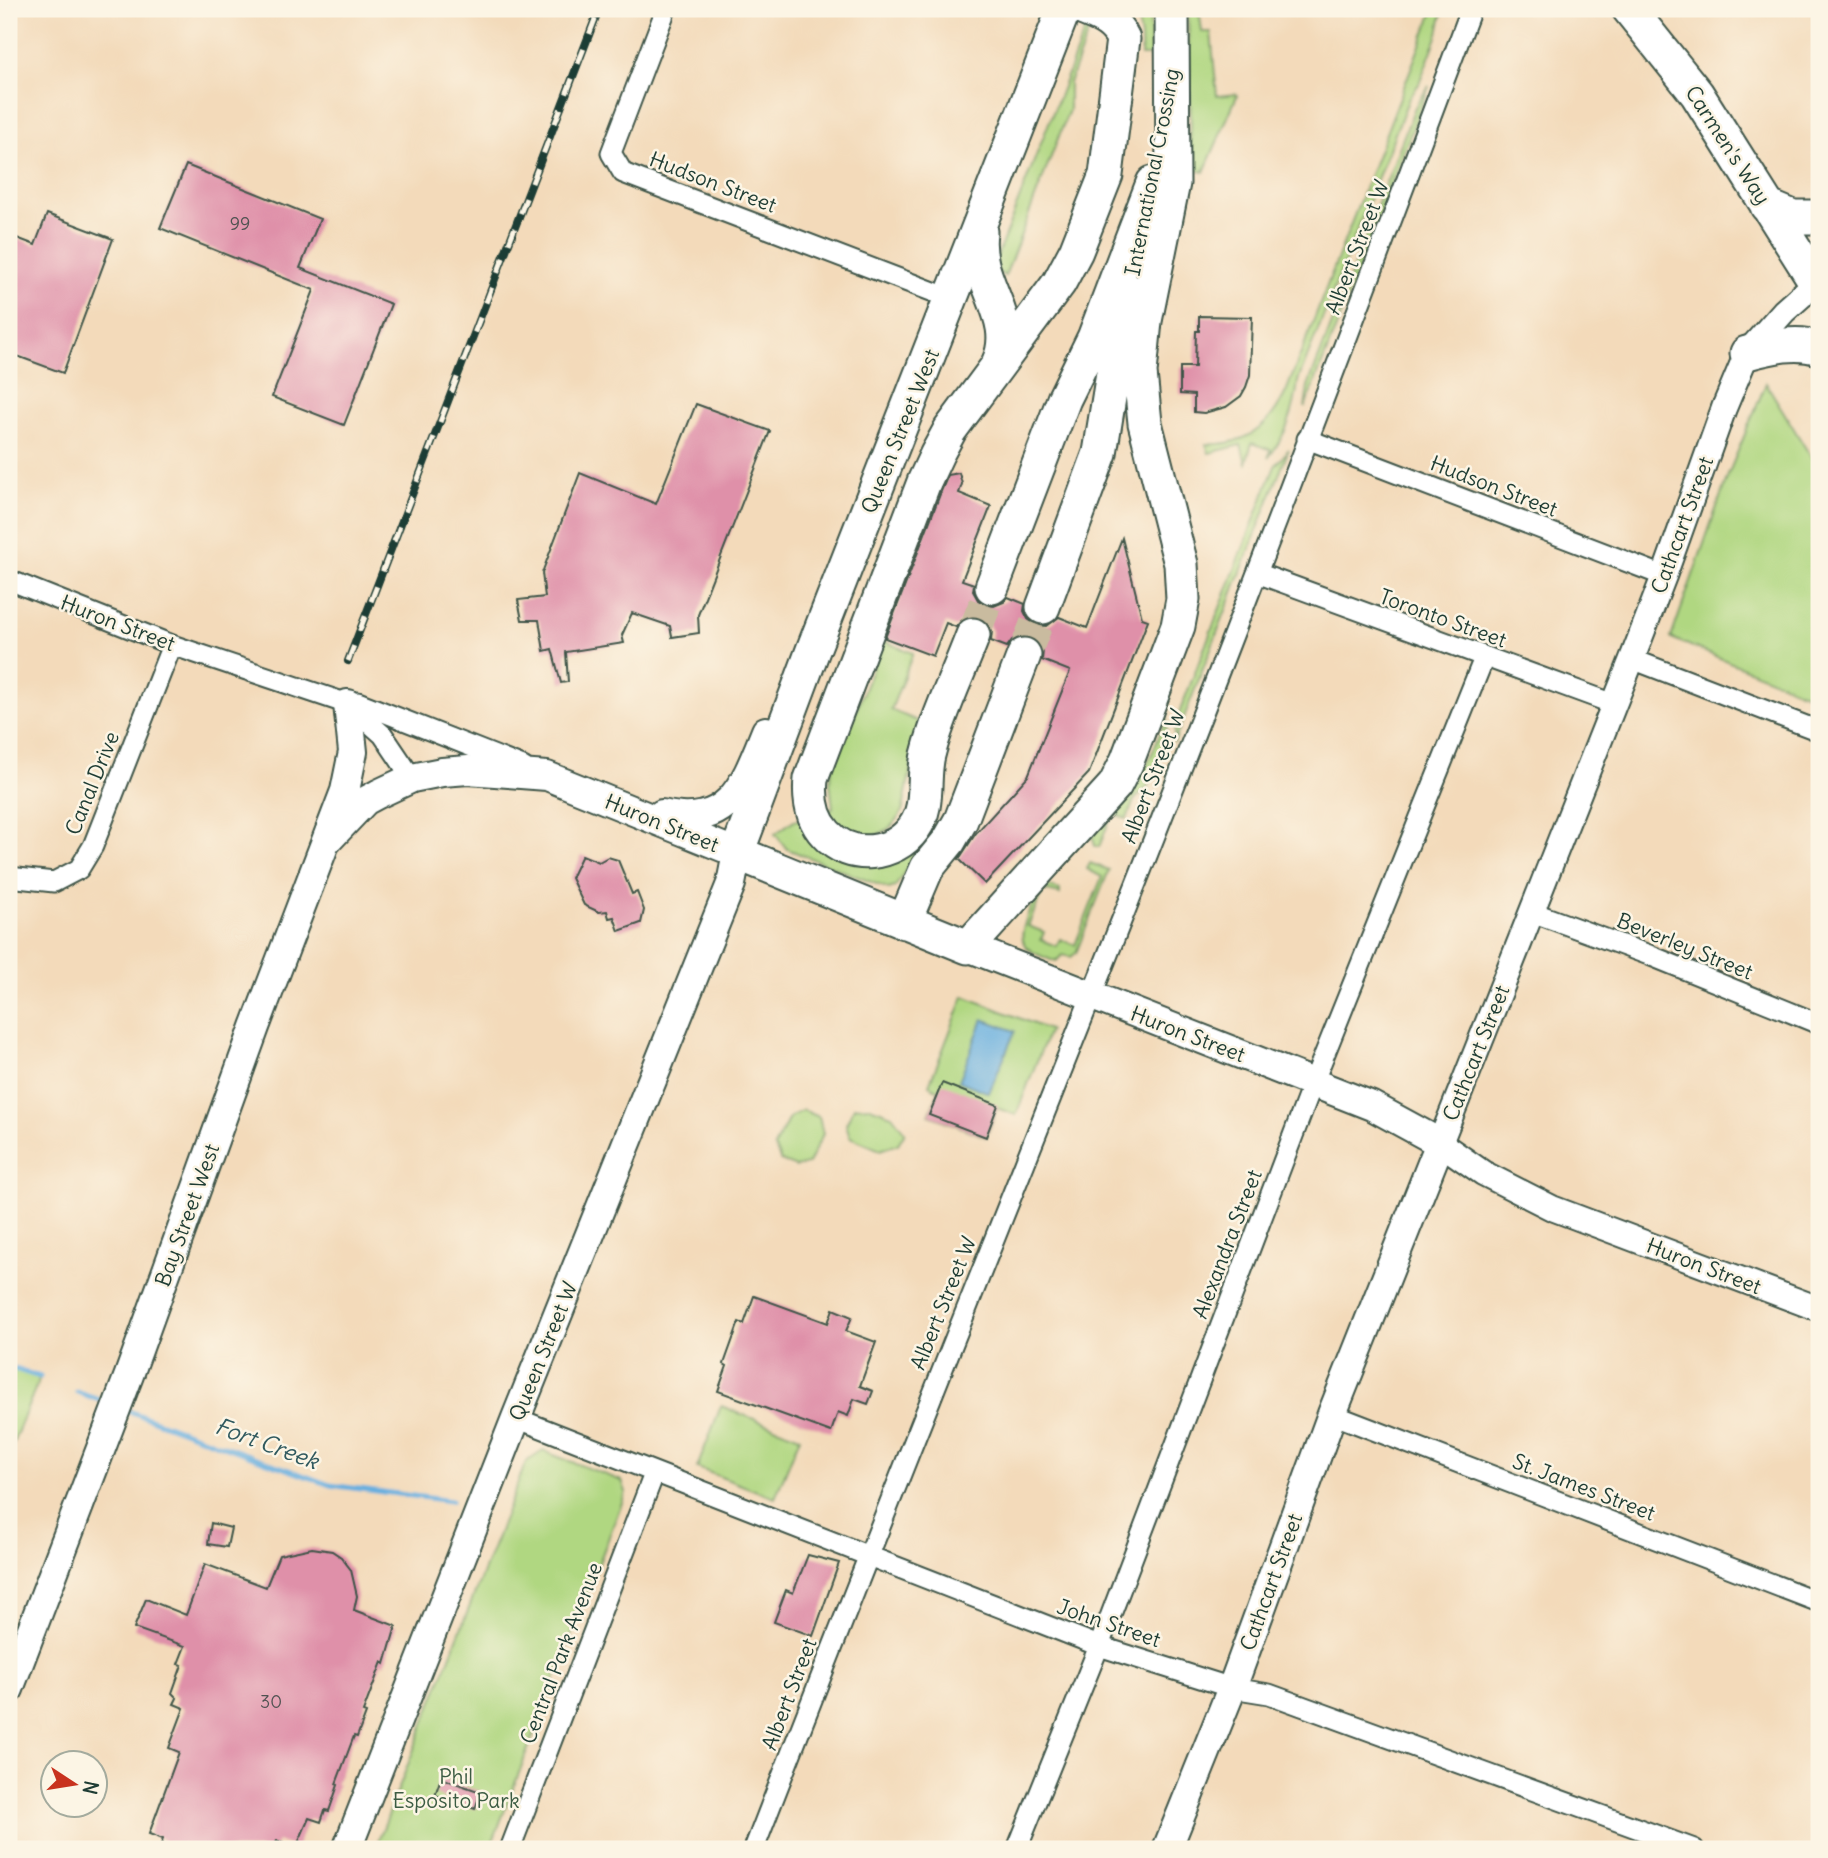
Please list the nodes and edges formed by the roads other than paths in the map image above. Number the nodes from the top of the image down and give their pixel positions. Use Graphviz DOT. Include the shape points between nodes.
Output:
graph roads {
  1 [pos="666,9"];
  2 [pos="1064,9"];
  3 [pos="1084,9"];
  4 [pos="1172,9"];
  5 [pos="1471,9"];
  6 [pos="1629,9"];
  7 [pos="1174,59"];
  8 [pos="1153,183"];
  9 [pos="1768,206"];
  10 [pos="1819,217"];
  11 [pos="983,219"];
  12 [pos="1819,283"];
  13 [pos="952,299"];
  14 [pos="1819,348"];
  15 [pos="1747,354"];
  16 [pos="994,371"];
  17 [pos="1307,439"];
  18 [pos="1257,573"];
  19 [pos="1664,576"];
  20 [pos="9,580"];
  21 [pos="992,587"];
  22 [pos="1043,607"];
  23 [pos="973,635"];
  24 [pos="172,645"];
  25 [pos="813,650"];
  26 [pos="1024,656"];
  27 [pos="1484,657"];
  28 [pos="1632,659"];
  29 [pos="348,704"];
  30 [pos="1614,705"];
  31 [pos="1819,731"];
  32 [pos="547,776"];
  33 [pos="412,778"];
  34 [pos="620,805"];
  35 [pos="327,841"];
  36 [pos="737,853"];
  37 [pos="9,877"];
  38 [pos="1532,912"];
  39 [pos="904,922"];
  40 [pos="968,947"];
  41 [pos="1091,995"];
  42 [pos="1819,1024"];
  43 [pos="1313,1083"];
  44 [pos="1440,1143"];
  45 [pos="1819,1310"];
  46 [pos="1332,1414"];
  47 [pos="516,1418"];
  48 [pos="654,1474"];
  49 [pos="867,1556"];
  50 [pos="1819,1602"];
  51 [pos="1098,1646"];
  52 [pos="1232,1688"];
  53 [pos="9,1689"];
  54 [pos="347,1849"];
  55 [pos="510,1849"];
  56 [pos="754,1849"];
  57 [pos="1017,1849"];
  58 [pos="1167,1849"];
  59 [pos="1694,1849"];
  1 -- 13 [label="street, Hudson Street" via="611,153 623,173"];
  2 -- 11 [label="highway, Queen Street West"];
  3 -- 16 [label="highway" via="1111,22 1123,38 1106,175 1068,268"];
  4 -- 7 [label="highway"];
  5 -- 17 [label="street, Albert Street W"];
  6 -- 9 [label="highway, Carmen's Way" via="1697,94"];
  7 -- 8 [label="highway, International Crossing"];
  7 -- 40 [label="highway, International Crossing" via="1173,183 1145,321 1140,373 1144,423 1181,564 1182,612 1115,785"];
  8 -- 21 [label="highway"];
  8 -- 22 [label="highway, International Crossing" via="1118,342 1100,453"];
  9 -- 10 [label="highway" via="1793,217"];
  9 -- 12 [label="highway, Carmen's Way"];
  11 -- 13 [label="highway, Queen Street West"];
  11 -- 16 [label="highway" via="982,268 1005,332"];
  12 -- 15 [label="street, Cathcart Street" via="1784,311"];
  13 -- 25 [label="highway, Queen Street West"];
  14 -- 15 [label="highway" via="1776,345"];
  15 -- 19 [label="street, Cathcart Street"];
  16 -- 23 [label="highway" via="950,430 928,473 815,765 810,791 813,812 834,842 859,851 885,850 915,826 925,799 928,756"];
  17 -- 18 [label="street, Albert Street W"];
  17 -- 19 [label="street, Hudson Street"];
  18 -- 27 [label="street, Toronto Street"];
  18 -- 41 [label="street, Albert Street W"];
  19 -- 28 [label="street, Cathcart Street"];
  20 -- 24 [label="street, Huron Street"];
  24 -- 29 [label="street, Huron Street"];
  24 -- 37 [label="street, Canal Drive" via="93,846 79,869 54,882"];
  25 -- 34 [label="main road" via="775,710 748,775 729,801 690,819"];
  25 -- 36 [label="highway, Queen Street West"];
  26 -- 39 [label="highway" via="961,820 927,868"];
  27 -- 30 [label="street, Toronto Street"];
  27 -- 43 [label="street, Alexandra Street"];
  28 -- 30 [label="street, Cathcart Street"];
  28 -- 31 [label="street"];
  29 -- 32 [label="street, Huron Street" via="358,702"];
  29 -- 33 [label="street, Huron Street" via="383,735"];
  29 -- 35 [label="main road" via="353,752"];
  30 -- 38 [label="street, Cathcart Street"];
  32 -- 33 [label="main road, Huron Street" via="468,770"];
  32 -- 34 [label="main road, Huron Street"];
  33 -- 35 [label="main road, Bay Street West" via="365,801"];
  34 -- 36 [label="main road, Huron Street"];
  35 -- 53 [label="main road, Bay Street West"];
  36 -- 39 [label="highway, Huron Street"];
  36 -- 47 [label="main road, Queen Street W" via="731,884"];
  38 -- 42 [label="street, Beverley Street"];
  38 -- 44 [label="street, Cathcart Street"];
  39 -- 40 [label="highway, Huron Street"];
  40 -- 41 [label="main road, Huron Street"];
  41 -- 43 [label="main road, Huron Street"];
  41 -- 49 [label="street, Albert Street W"];
  43 -- 44 [label="main road, Huron Street" via="1372,1107"];
  43 -- 51 [label="street, Alexandra Street"];
  44 -- 45 [label="street, Huron Street" via="1483,1173 1552,1208"];
  44 -- 46 [label="main road, Cathcart Street"];
  46 -- 50 [label="street, St. James Street"];
  46 -- 52 [label="main road, Cathcart Street"];
  47 -- 48 [label="street, John Street"];
  47 -- 54 [label="main road, Queen Street W"];
  48 -- 49 [label="street, John Street"];
  48 -- 55 [label="street, Central Park Avenue"];
  49 -- 51 [label="street, John Street"];
  49 -- 56 [label="street, Albert Street"];
  51 -- 52 [label="street, John Street"];
  51 -- 57 [label="street, Alexandra Street"];
  52 -- 58 [label="main road, Cathcart Street"];
  52 -- 59 [label="street, John Street" via="1269,1694"];
}
